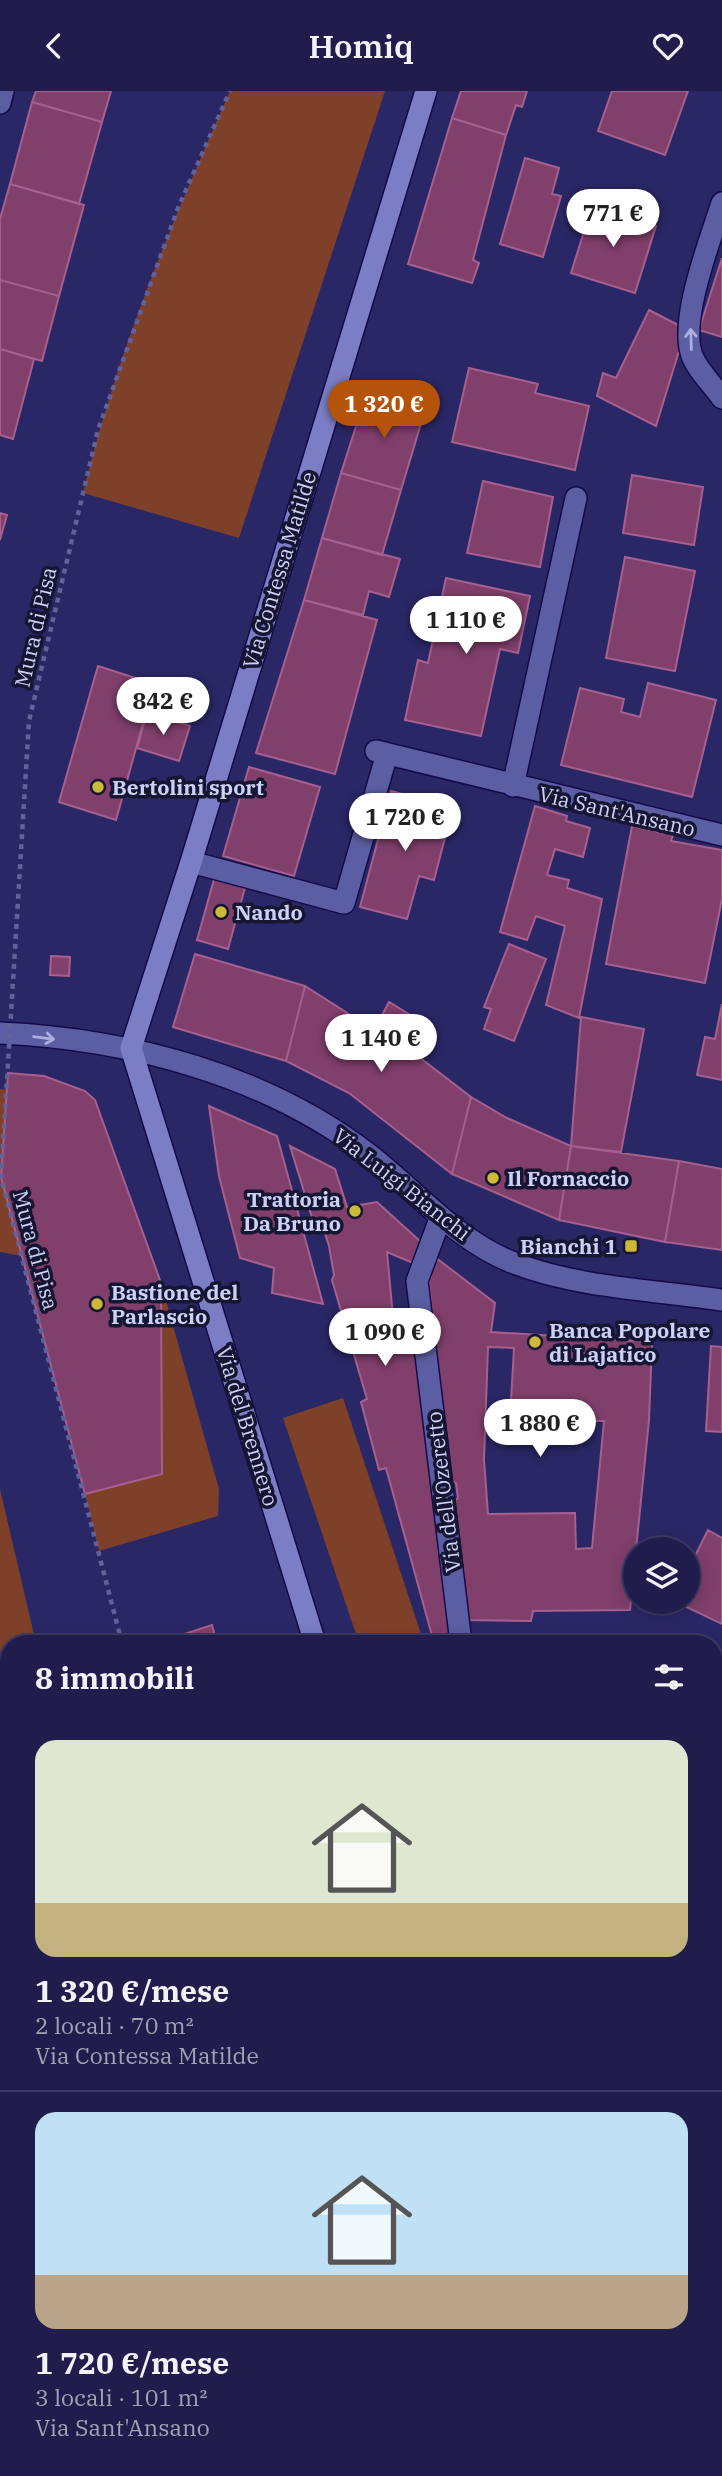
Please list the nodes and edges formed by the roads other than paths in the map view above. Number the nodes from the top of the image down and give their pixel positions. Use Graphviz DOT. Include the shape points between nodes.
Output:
graph roads {
  1 [pos="4,91"];
  2 [pos="426,91"];
  3 [pos="0,103"];
  4 [pos="722,204"];
  5 [pos="722,398"];
  6 [pos="576,498"];
  7 [pos="513,786"];
  8 [pos="722,835"];
  9 [pos="191,862"];
  10 [pos="5,1033"];
  11 [pos="131,1048"];
  12 [pos="440,1219"];
  13 [pos="722,1300"];
  14 [pos="314,1635"];
  15 [pos="460,1635"];
  1 -- 3 [label="street"];
  2 -- 9 [label="main road, Via Contessa Matilde"];
  5 -- 4 [label="street, one-way" via="692,357 691,335 698,275"];
  6 -- 7 [label="street, Via Sant'Ansano"];
  7 -- 8 [label="street, Via Sant'Ansano"];
  7 -- 9 [label="street, Via Sant'Ansano" via="380,758 344,903"];
  9 -- 11 [label="main road, Via Contessa Matilde"];
  10 -- 11 [label="street, Via Luigi Bianchi, one-way"];
  11 -- 12 [label="street, Via Luigi Bianchi" via="214,1074 307,1114 372,1157"];
  11 -- 14 [label="main road, Via del Brennero"];
  12 -- 13 [label="street, Via Luigi Bianchi" via="512,1262 540,1271"];
  12 -- 15 [label="street, Via dell'Ozeretto" via="417,1281"];
}
